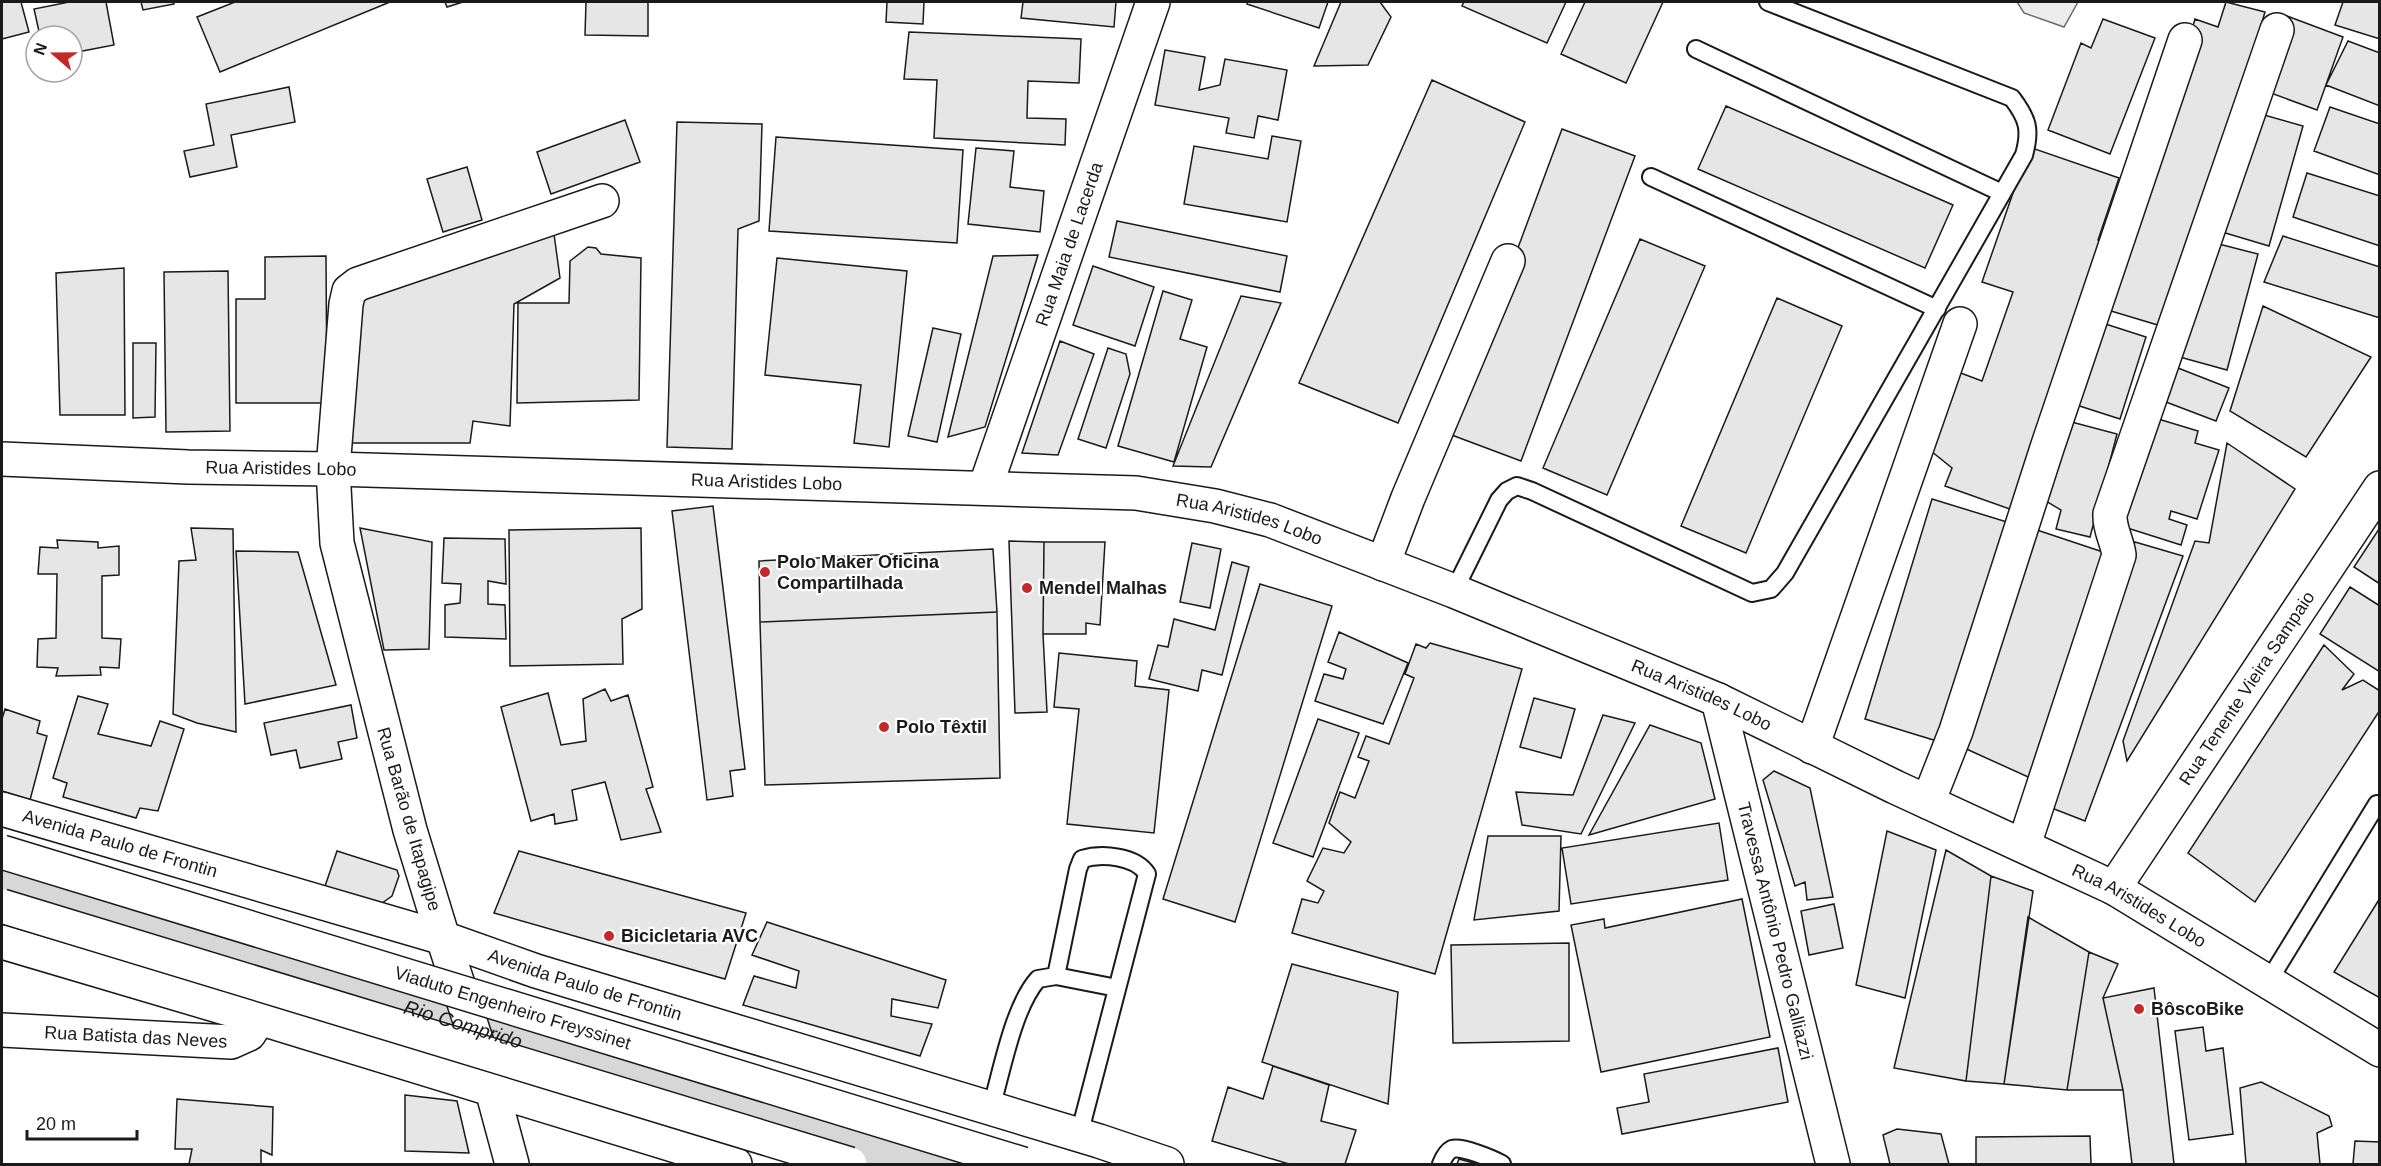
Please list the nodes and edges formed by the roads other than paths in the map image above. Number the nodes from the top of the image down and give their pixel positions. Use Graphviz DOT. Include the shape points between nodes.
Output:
graph roads {
  1 [pos="1153,2"];
  2 [pos="1768,2"];
  3 [pos="2277,30"];
  4 [pos="2185,40"];
  5 [pos="1696,49"];
  6 [pos="1651,177"];
  7 [pos="2002,193"];
  8 [pos="602,201"];
  9 [pos="1508,261"];
  10 [pos="1948,316"];
  11 [pos="2,459"];
  12 [pos="333,469"];
  13 [pos="985,488"];
  14 [pos="2379,488"];
  15 [pos="1383,564"];
  16 [pos="1454,591"];
  17 [pos="1718,699"];
  18 [pos="1812,747"];
  19 [pos="1928,802"];
  20 [pos="2377,804"];
  21 [pos="2,809"];
  22 [pos="2024,845"];
  23 [pos="2,852"];
  24 [pos="2114,888"];
  25 [pos="2,906"];
  26 [pos="444,941"];
  27 [pos="2,942"];
  28 [pos="1056,976"];
  29 [pos="2268,982"];
  30 [pos="1117,988"];
  31 [pos="259,1018"];
  32 [pos="2,1030"];
  33 [pos="2379,1050"];
  34 [pos="492,1088"];
  35 [pos="991,1108"];
  36 [pos="1090,1146"];
  37 [pos="512,1164"];
  38 [pos="735,1164"];
  39 [pos="850,1164"];
  40 [pos="1023,1164"];
  41 [pos="1167,1164"];
  42 [pos="1441,1164"];
  43 [pos="1502,1164"];
  44 [pos="1833,1164"];
  1 -- 13 [label="main road, Rua Maia de Lacerda"];
  2 -- 7 [label="lane" via="2012,98 2024,114 2029,136 2024,155"];
  3 -- 22 [label="main road" via="2110,513 2109,527 2119,555"];
  4 -- 19 [label="main road" via="1956,731"];
  5 -- 7 [label="lane"];
  6 -- 10 [label="lane"];
  7 -- 10 [label="lane"];
  8 -- 12 [label="main road, Rua Barão de Itapagipe" via="358,284 349,291"];
  9 -- 15 [label="main road"];
  10 -- 16 [label="lane" via="1785,573 1771,589 1752,593 1517,486 1499,500"];
  10 -- 18 [label="main road"];
  11 -- 12 [label="main road, Rua Aristides Lobo"];
  12 -- 13 [label="main road, Rua Aristides Lobo"];
  12 -- 26 [label="main road, Rua Barão de Itapagipe" via="337,543 410,830"];
  13 -- 15 [label="main road, Rua Aristides Lobo" via="1136,493 1215,506 1270,520"];
  14 -- 24 [label="main road, Rua Tenente Vieira Sampaio"];
  15 -- 16 [label="main road, Rua Aristides Lobo"];
  16 -- 17 [label="main road, Rua Aristides Lobo"];
  17 -- 18 [label="main road, Rua Aristides Lobo"];
  17 -- 44 [label="main road, Travessa Antônio Pedro Galliazzi"];
  18 -- 19 [label="main road, Rua Aristides Lobo"];
  19 -- 22 [label="main road, Rua Aristides Lobo"];
  20 -- 29 [label="lane"];
  21 -- 26 [label="main road, Avenida Paulo de Frontin"];
  22 -- 24 [label="main road, Rua Aristides Lobo"];
  23 -- 40 [label="main road, Viaduto Engenheiro Freyssinet, bridge"];
  24 -- 29 [label="main road, Rua Aristides Lobo"];
  25 -- 39 [label="main road, bridge"];
  26 -- 34 [label="main road, Rua Barão de Itapagipe, bridge"];
  26 -- 35 [label="main road, Avenida Paulo de Frontin"];
  27 -- 31 [label="main road"];
  28 -- 30 [label="lane"];
  28 -- 30 [label="lane" via="1082,859 1093,856 1131,861 1147,874"];
  28 -- 35 [label="lane" via="1038,979 1029,989"];
  29 -- 33 [label="main road, Rua Aristides Lobo"];
  30 -- 36 [label="lane"];
  31 -- 32 [label="main road, Rua Batista das Neves" via="249,1035 231,1042"];
  31 -- 34 [label="main road"];
  34 -- 37 [label="main road, Rua Barão de Itapagipe"];
  34 -- 38 [label="main road"];
  35 -- 36 [label="main road, Avenida Paulo de Frontin"];
  36 -- 41 [label="main road, Avenida Paulo de Frontin"];
  42 -- 43 [label="lane" via="1452,1149 1462,1149"];
}
